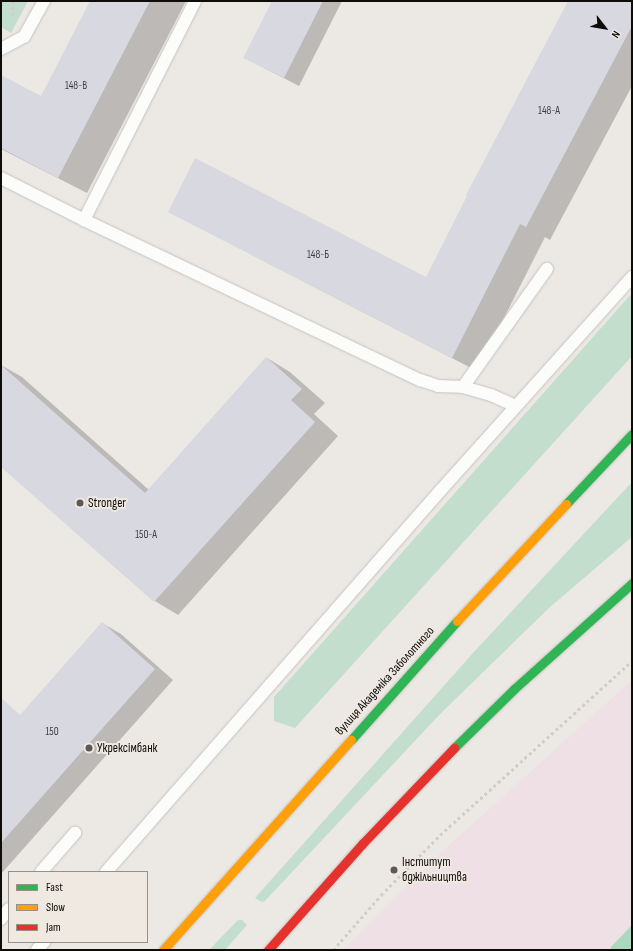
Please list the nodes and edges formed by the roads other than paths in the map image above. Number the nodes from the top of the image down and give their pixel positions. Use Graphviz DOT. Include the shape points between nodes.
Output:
graph roads {
  1 [pos="44,1"];
  2 [pos="195,1"];
  3 [pos="1,48"];
  4 [pos="1,178"];
  5 [pos="84,220"];
  6 [pos="547,269"];
  7 [pos="632,277"];
  8 [pos="463,387"];
  9 [pos="516,406"];
  10 [pos="632,434"];
  11 [pos="632,583"];
  12 [pos="75,833"];
  13 [pos="42,871"];
  14 [pos="107,871"];
  15 [pos="8,910"];
  16 [pos="1,918"];
  17 [pos="163,950"];
  18 [pos="268,950"];
  1 -- 3 [label="lane" via="24,37"];
  2 -- 5 [label="lane"];
  4 -- 5 [label="lane"];
  5 -- 8 [label="lane" via="420,380 438,386"];
  6 -- 8 [label="lane"];
  7 -- 9 [label="lane"];
  8 -- 9 [label="lane"];
  9 -- 14 [label="lane"];
  10 -- 17 [label="highway, вулиця Академіка Заболотного" via="504,568"];
  11 -- 18 [label="highway" via="514,689 446,757 362,843"];
  12 -- 13 [label="lane"];
  15 -- 16 [label="lane"];
}
